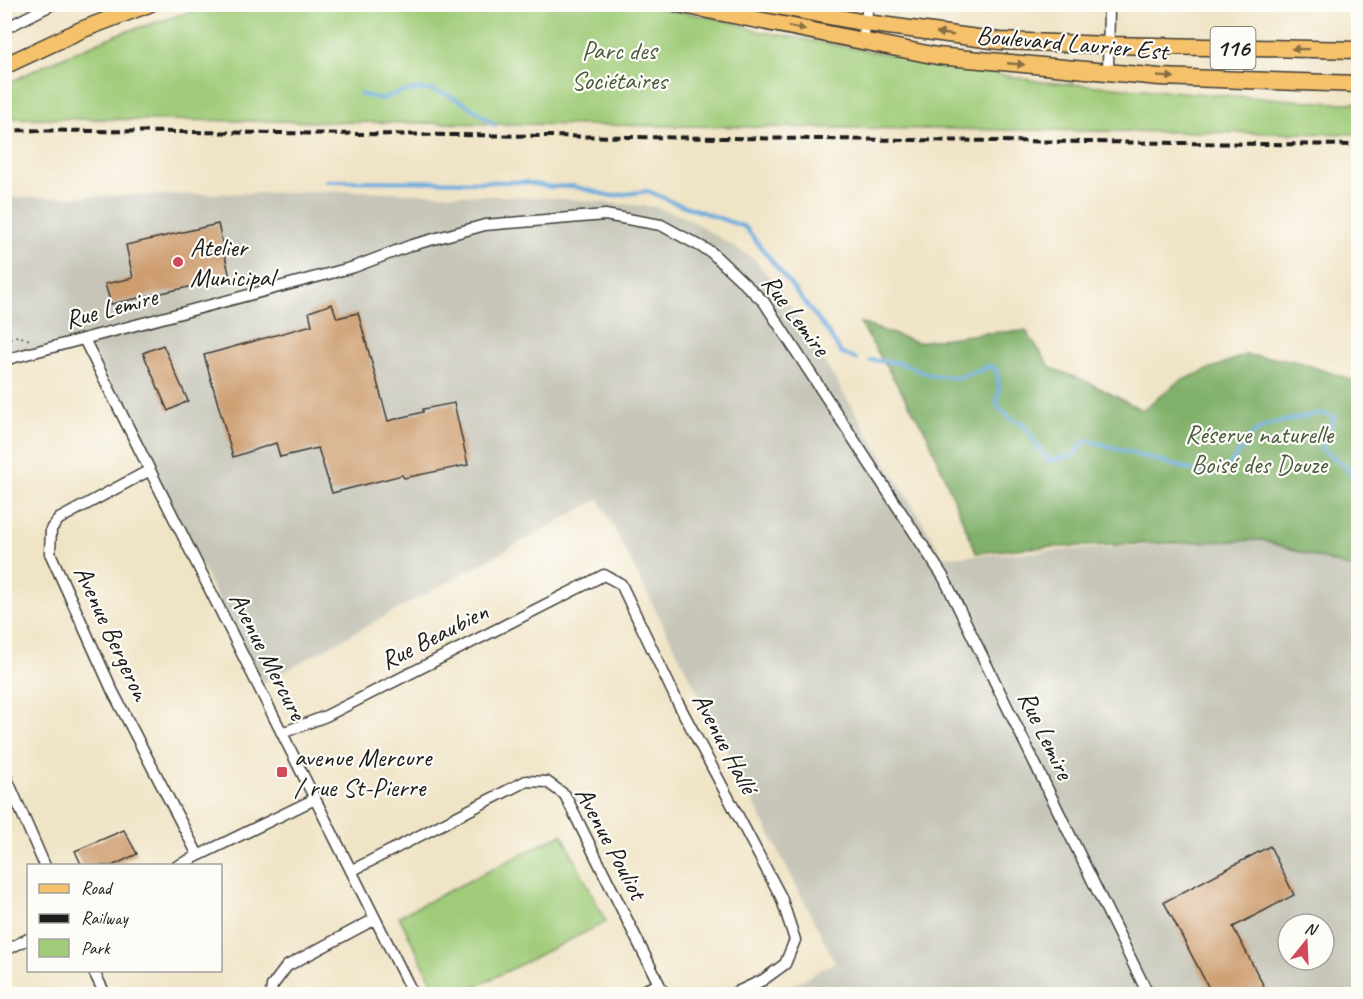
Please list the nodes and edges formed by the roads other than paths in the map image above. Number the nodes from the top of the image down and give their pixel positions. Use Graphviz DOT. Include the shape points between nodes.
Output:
graph roads {
  1 [pos="53,4"];
  2 [pos="149,4"];
  3 [pos="678,4"];
  4 [pos="766,4"];
  5 [pos="868,4"];
  6 [pos="1109,4"];
  7 [pos="866,23"];
  8 [pos="4,29"];
  9 [pos="863,42"];
  10 [pos="1108,45"];
  11 [pos="1359,50"];
  12 [pos="4,66"];
  13 [pos="1108,72"];
  14 [pos="1359,84"];
  15 [pos="84,339"];
  16 [pos="4,360"];
  17 [pos="150,470"];
  18 [pos="604,575"];
  19 [pos="282,733"];
  20 [pos="4,772"];
  21 [pos="315,799"];
  22 [pos="198,855"];
  23 [pos="44,864"];
  24 [pos="181,864"];
  25 [pos="351,871"];
  26 [pos="375,919"];
  27 [pos="27,940"];
  28 [pos="4,951"];
  29 [pos="94,972"];
  30 [pos="659,984"];
  31 [pos="105,994"];
  32 [pos="270,994"];
  33 [pos="413,994"];
  34 [pos="635,994"];
  35 [pos="667,994"];
  36 [pos="733,994"];
  37 [pos="1148,994"];
  1 -- 8 [label="street"];
  2 -- 12 [label="main road"];
  3 -- 9 [label="main road, Boulevard Laurier Est / 116, one-way"];
  4 -- 7 [label="main road, Boulevard Laurier Est / 116"];
  5 -- 7 [label="street"];
  6 -- 10 [label="street"];
  7 -- 9 [label="street"];
  10 -- 7 [label="main road, Boulevard Laurier Est / 116, one-way" via="1000,41"];
  9 -- 13 [label="main road, Boulevard Laurier Est / 116, one-way" via="937,56"];
  11 -- 10 [label="main road, Boulevard Laurier Est / 116, one-way"];
  10 -- 13 [label="street"];
  13 -- 14 [label="main road, Boulevard Laurier Est / 116, one-way"];
  15 -- 16 [label="street, Rue Lemire"];
  15 -- 17 [label="street, Avenue Mercure"];
  15 -- 37 [label="street, Rue Lemire" via="354,267 412,245 485,225 605,215 662,225 711,252 764,302 944,578"];
  17 -- 19 [label="street, Avenue Mercure"];
  17 -- 22 [label="street, Avenue Bergeron" via="59,519 51,529 51,553 113,692"];
  18 -- 19 [label="street, Rue Beaubien" via="326,716"];
  18 -- 36 [label="street, Avenue Hallé" via="621,584 677,701 781,897 795,940 785,964"];
  19 -- 21 [label="street, Avenue Mercure"];
  20 -- 23 [label="street"];
  21 -- 22 [label="street"];
  21 -- 25 [label="street, Avenue Mercure"];
  22 -- 24 [label="street"];
  25 -- 26 [label="street, Avenue Mercure"];
  25 -- 30 [label="street, Avenue Pouliot" via="526,781 548,782 565,795"];
  26 -- 32 [label="street" via="287,966"];
  26 -- 33 [label="street, Avenue Mercure"];
  27 -- 28 [label="street"];
  29 -- 31 [label="street"];
  30 -- 34 [label="street"];
  30 -- 35 [label="street, Avenue Pouliot"];
}
